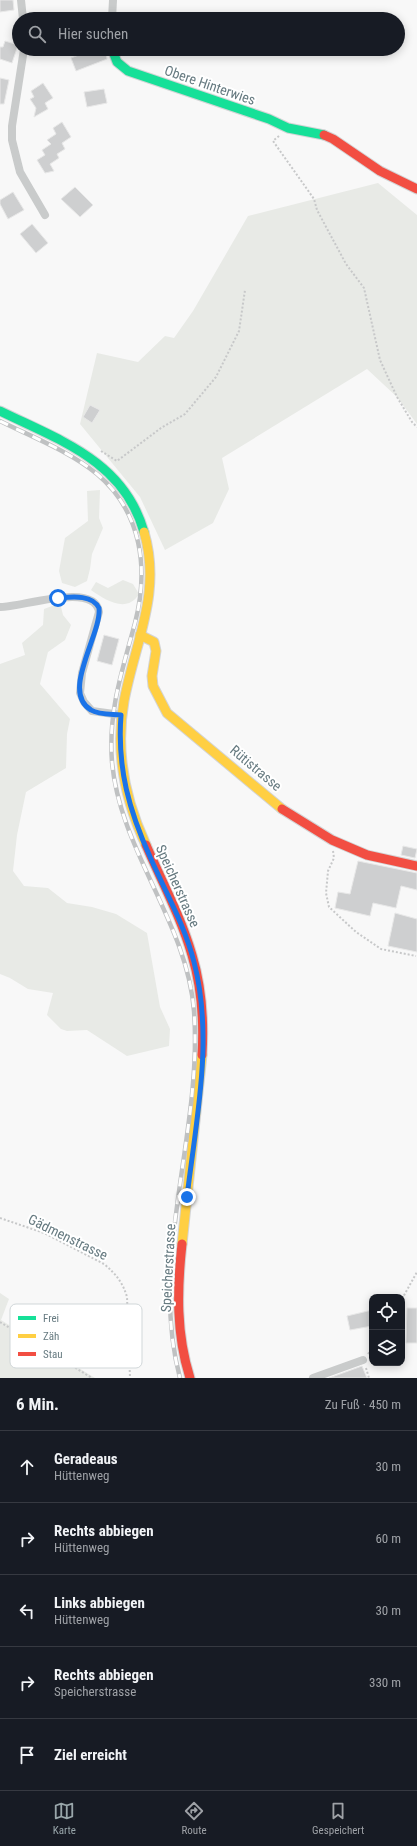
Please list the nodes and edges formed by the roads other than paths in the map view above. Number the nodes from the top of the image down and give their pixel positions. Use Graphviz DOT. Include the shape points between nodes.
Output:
graph roads {
  1 [pos="21,0"];
  2 [pos="113,0"];
  3 [pos="22,12"];
  4 [pos="112,12"];
  5 [pos="23,56"];
  6 [pos="113,56"];
  7 [pos="417,189"];
  8 [pos="45,215"];
  9 [pos="0,411"];
  10 [pos="0,608"];
  11 [pos="140,635"];
  12 [pos="121,715"];
  13 [pos="417,866"];
  14 [pos="363,1360"];
  15 [pos="190,1378"];
  16 [pos="313,1378"];
  1 -- 3 [label="street"];
  2 -- 4 [label="street"];
  5 -- 8 [label="street" via="12,140 20,172"];
  6 -- 7 [label="main road, Obere Hinterwies" via="128,71 269,119 288,128 333,139 380,171"];
  9 -- 11 [label="main road, Speicherstrasse" via="87,455 108,472 133,503 146,533 152,564 150,595"];
  10 -- 12 [label="street" via="58,598 88,599 95,603 99,612 82,673 82,699 92,711"];
  11 -- 12 [label="main road, Speicherstrasse"];
  11 -- 13 [label="main road, Rütistrasse" via="154,642 157,652 152,677 153,688 167,713 290,815 332,840 367,855"];
  12 -- 15 [label="main road, Speicherstrasse" via="121,760 127,798 140,835 188,941 202,1011 202,1062 179,1271 179,1324"];
  14 -- 16 [label="street"];
}
